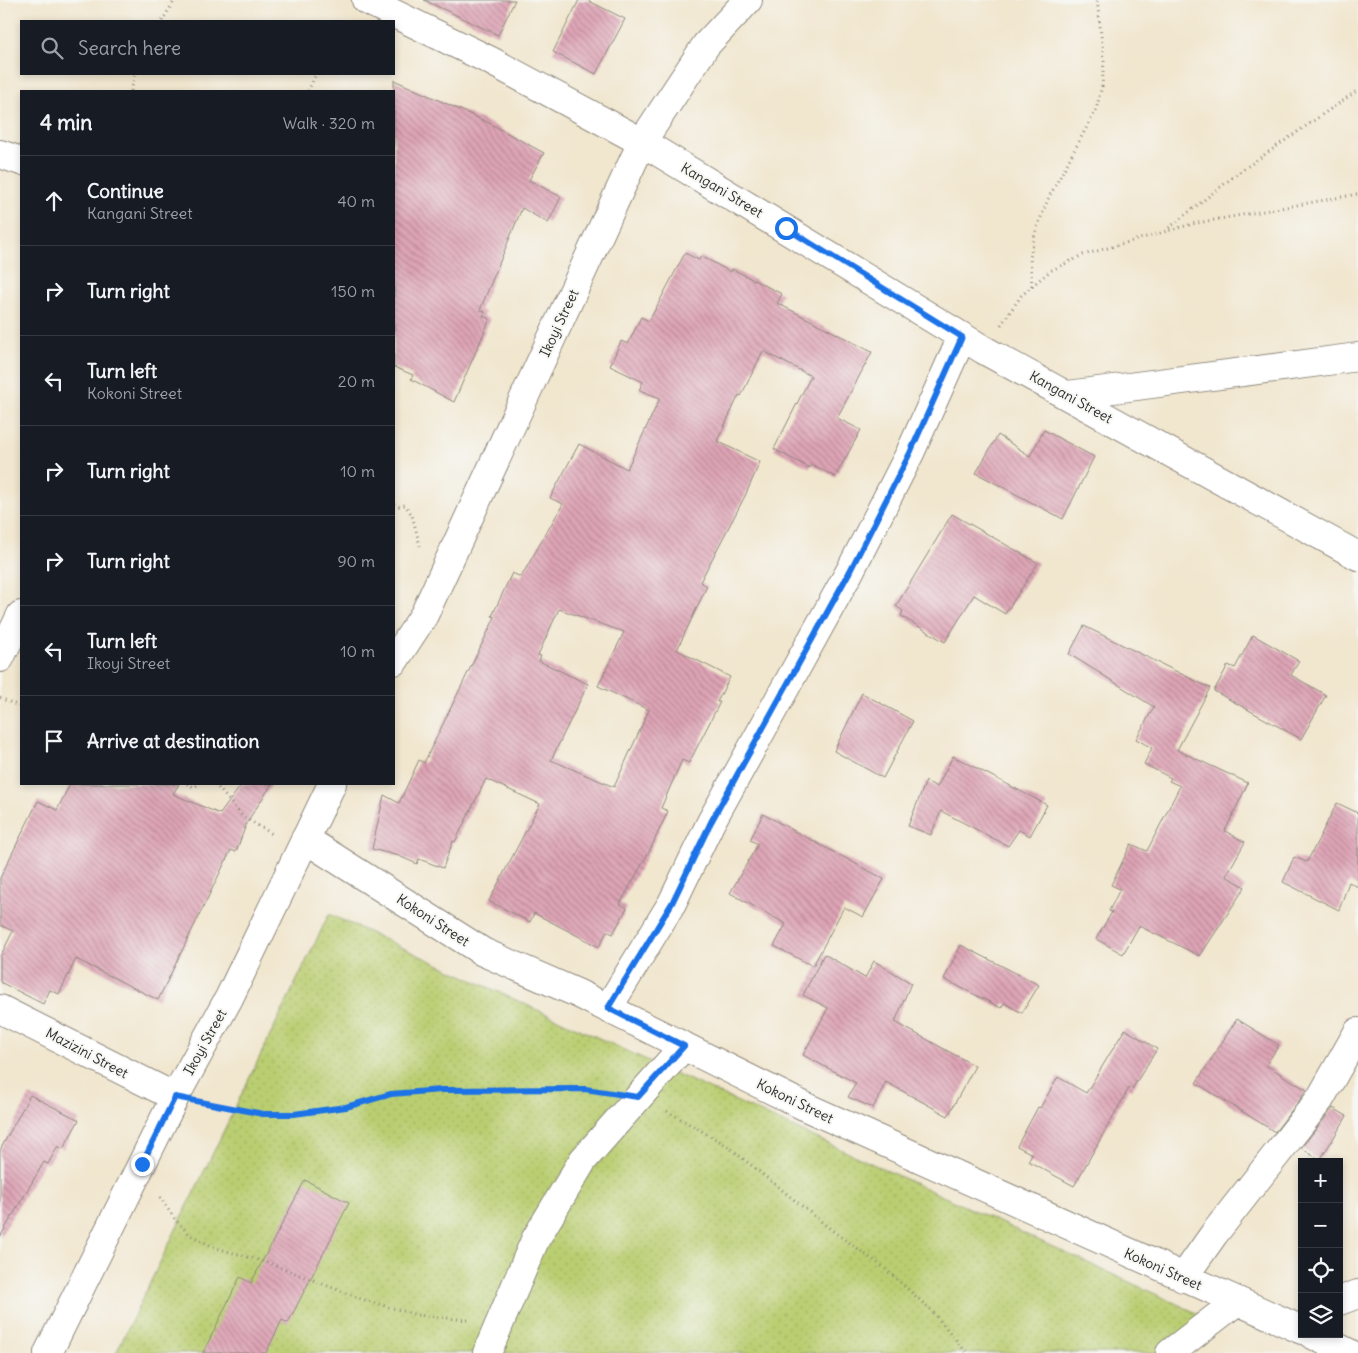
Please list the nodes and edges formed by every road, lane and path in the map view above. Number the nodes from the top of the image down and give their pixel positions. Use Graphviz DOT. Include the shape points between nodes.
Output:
graph roads {
  1 [pos="176,0"];
  2 [pos="366,0"];
  3 [pos="748,0"];
  4 [pos="1097,0"];
  5 [pos="163,20"];
  6 [pos="135,75"];
  7 [pos="316,75"];
  8 [pos="131,90"];
  9 [pos="308,90"];
  10 [pos="1358,90"];
  11 [pos="642,142"];
  12 [pos="0,154"];
  13 [pos="20,161"];
  14 [pos="1358,194"];
  15 [pos="1164,232"];
  16 [pos="1032,286"];
  17 [pos="973,343"];
  18 [pos="1358,357"];
  19 [pos="1068,394"];
  20 [pos="395,504"];
  21 [pos="1358,556"];
  22 [pos="438,585"];
  23 [pos="395,659"];
  24 [pos="0,698"];
  25 [pos="20,707"];
  26 [pos="216,785"];
  27 [pos="332,785"];
  28 [pos="303,845"];
  29 [pos="608,1008"];
  30 [pos="0,1009"];
  31 [pos="1358,1032"];
  32 [pos="684,1046"];
  33 [pos="175,1097"];
  34 [pos="638,1097"];
  35 [pos="142,1164"];
  36 [pos="1183,1278"];
  37 [pos="1358,1294"];
  38 [pos="1343,1300"];
  39 [pos="1236,1302"];
  40 [pos="1298,1311"];
  41 [pos="1272,1316"];
  42 [pos="498,1322"];
  43 [pos="1298,1328"];
  44 [pos="1319,1338"];
  45 [pos="48,1353"];
  46 [pos="487,1353"];
  47 [pos="967,1353"];
  48 [pos="1170,1353"];
  49 [pos="1349,1353"];
  1 -- 5 [label="path"];
  2 -- 11 [label="street, Kangani Street" via="491,61"];
  3 -- 11 [label="street, Ikoyi Street" via="706,45"];
  4 -- 16 [label="path" via="1104,61 1102,86 1096,110 1048,198 1036,230 1030,257"];
  6 -- 8 [label="path"];
  7 -- 9 [label="path"];
  10 -- 15 [label="path" via="1231,179"];
  11 -- 17 [label="street, Kangani Street"];
  11 -- 22 [label="street, Ikoyi Street"];
  12 -- 13 [label="street"];
  14 -- 15 [label="path"];
  15 -- 16 [label="path" via="1083,255 1050,271"];
  16 -- 17 [label="path"];
  17 -- 19 [label="street, Kangani Street"];
  17 -- 29 [label="street" via="711,822 672,903"];
  18 -- 19 [label="street"];
  19 -- 21 [label="street, Kangani Street"];
  20 -- 22 [label="path" via="406,505 412,515 416,536"];
  22 -- 23 [label="street, Ikoyi Street" via="424,615"];
  24 -- 25 [label="path"];
  26 -- 28 [label="path" via="242,816"];
  27 -- 28 [label="street, Ikoyi Street"];
  28 -- 29 [label="street, Kokoni Street" via="484,952"];
  28 -- 33 [label="street, Ikoyi Street" via="229,998"];
  29 -- 32 [label="street, Kokoni Street"];
  30 -- 33 [label="street, Mazizini Street"];
  31 -- 36 [label="street" via="1320,1099"];
  32 -- 34 [label="street"];
  32 -- 36 [label="street, Kokoni Street" via="816,1112"];
  33 -- 34 [label="path" via="263,1114 294,1114 346,1107 391,1094 441,1090 585,1089"];
  33 -- 35 [label="street, Ikoyi Street"];
  34 -- 42 [label="street" via="583,1160 536,1240"];
  34 -- 47 [label="path" via="726,1145 883,1267 932,1310"];
  35 -- 42 [label="path" via="174,1218 190,1234 216,1248 266,1262 364,1300 417,1316"];
  35 -- 45 [label="street, Ikoyi Street"];
  36 -- 39 [label="street, Kokoni Street"];
  37 -- 38 [label="street"];
  39 -- 41 [label="street, Kokoni Street"];
  39 -- 48 [label="street"];
  40 -- 41 [label="street"];
  41 -- 43 [label="street, Kokoni Street"];
  42 -- 46 [label="street"];
  44 -- 49 [label="street"];
}
